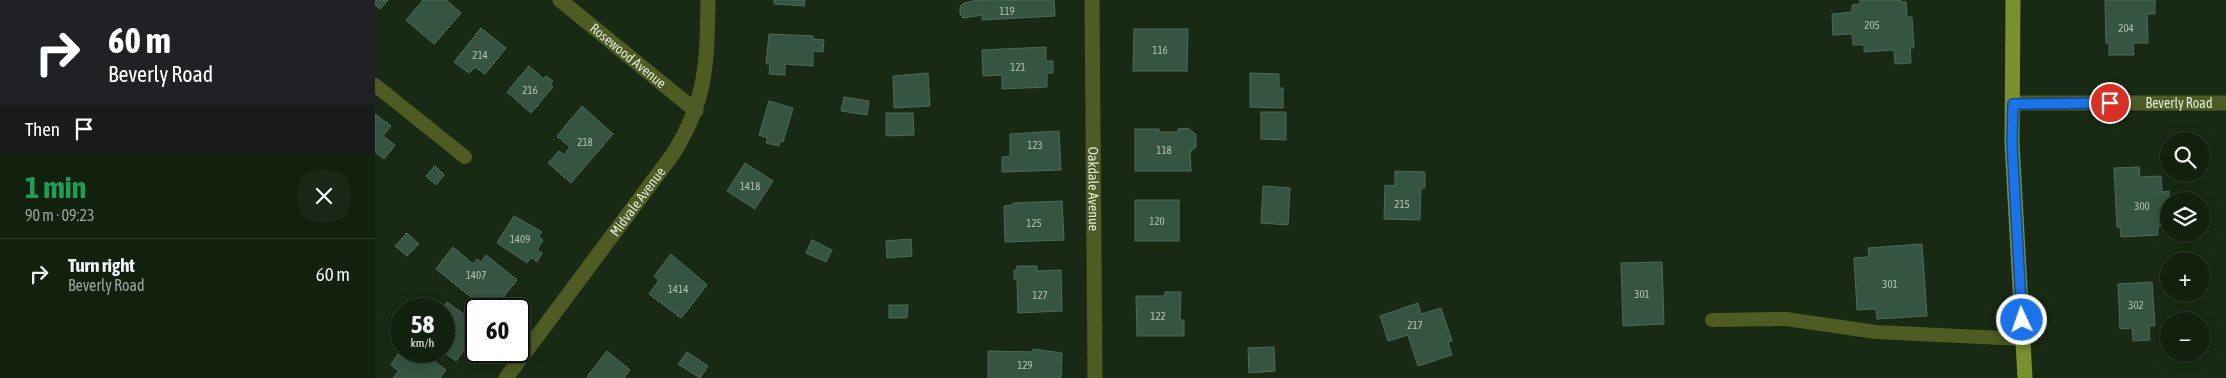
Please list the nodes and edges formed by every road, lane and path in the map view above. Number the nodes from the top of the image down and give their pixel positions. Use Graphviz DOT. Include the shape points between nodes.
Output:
graph roads {
  1 [pos="559,0"];
  2 [pos="708,0"];
  3 [pos="1092,0"];
  4 [pos="2013,0"];
  5 [pos="375,85"];
  6 [pos="2226,103"];
  7 [pos="2013,104"];
  8 [pos="696,111"];
  9 [pos="465,157"];
  10 [pos="1712,320"];
  11 [pos="2023,340"];
  12 [pos="506,378"];
  13 [pos="1095,378"];
  14 [pos="2025,378"];
  1 -- 8 [label="street, Rosewood Avenue"];
  2 -- 8 [label="street, Midvale Avenue" via="705,64"];
  3 -- 13 [label="street, Oakdale Avenue"];
  4 -- 7 [label="main road"];
  5 -- 9 [label="lane"];
  6 -- 7 [label="street, Beverly Road"];
  7 -- 11 [label="main road" via="2012,143"];
  8 -- 12 [label="street, Midvale Avenue" via="673,154"];
  10 -- 11 [label="lane" via="1786,319 1876,332"];
  11 -- 14 [label="main road"];
}
